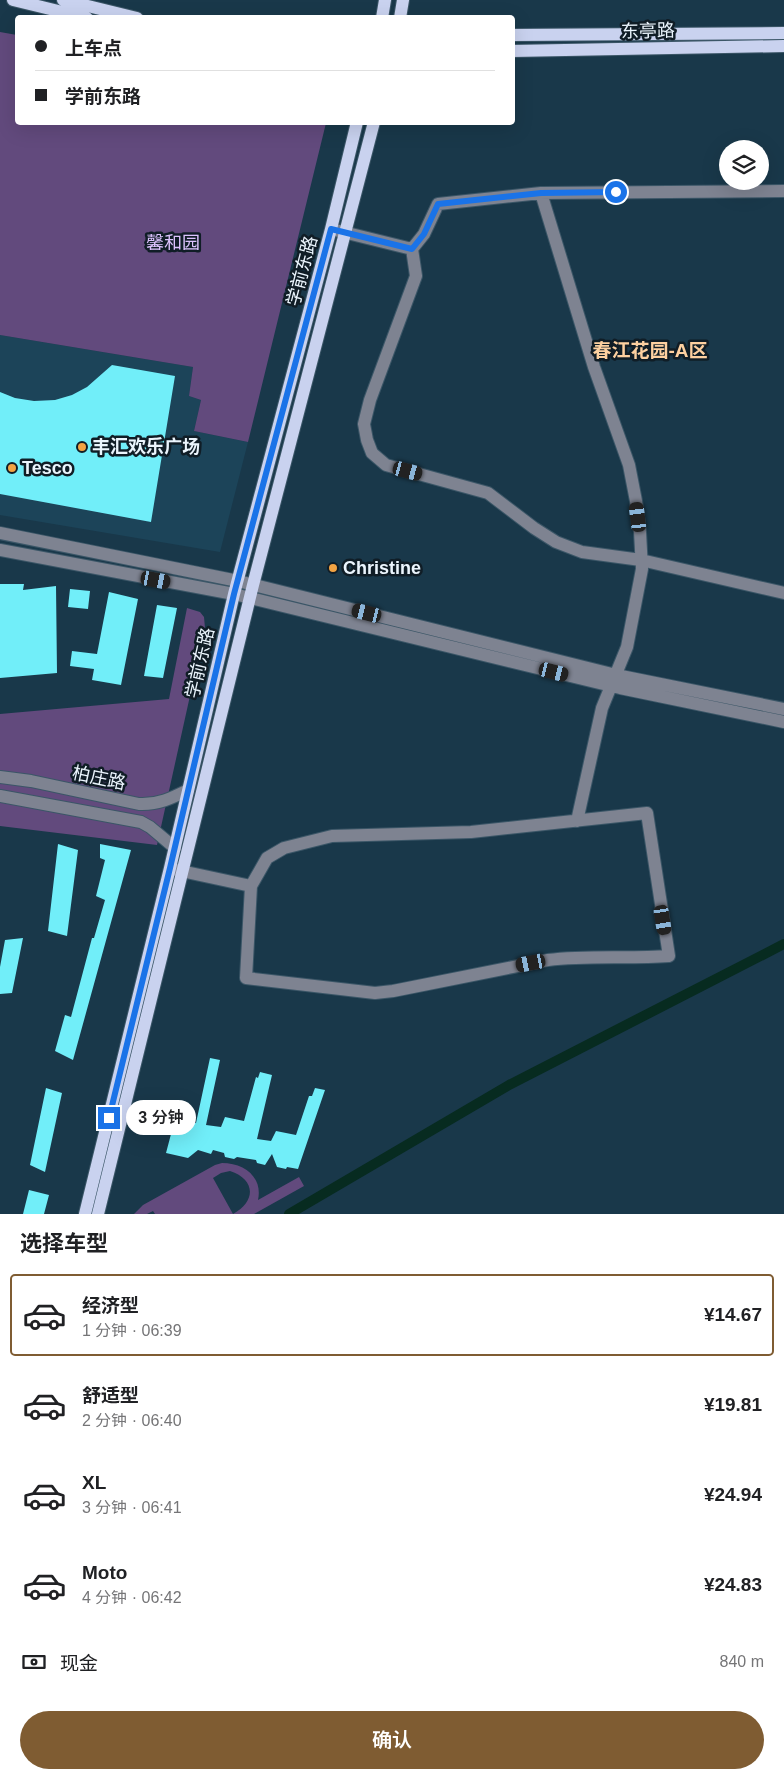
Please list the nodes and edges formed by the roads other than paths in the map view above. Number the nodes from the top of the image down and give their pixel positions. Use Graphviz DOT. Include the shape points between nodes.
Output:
graph roads {
  1 [pos="13,0"];
  2 [pos="63,0"];
  3 [pos="386,0"];
  4 [pos="403,0"];
  5 [pos="75,15"];
  6 [pos="125,15"];
  7 [pos="383,15"];
  8 [pos="400,15"];
  9 [pos="784,32"];
  10 [pos="515,35"];
  11 [pos="784,46"];
  12 [pos="515,51"];
  13 [pos="355,125"];
  14 [pos="373,125"];
  15 [pos="784,191"];
  16 [pos="541,193"];
  17 [pos="331,229"];
  18 [pos="344,232"];
  19 [pos="412,249"];
  20 [pos="0,533"];
  21 [pos="0,550"];
  22 [pos="641,560"];
  23 [pos="238,581"];
  24 [pos="253,585"];
  25 [pos="784,593"];
  26 [pos="234,594"];
  27 [pos="250,598"];
  28 [pos="613,680"];
  29 [pos="784,709"];
  30 [pos="784,722"];
  31 [pos="0,777"];
  32 [pos="188,790"];
  33 [pos="0,796"];
  34 [pos="577,820"];
  35 [pos="174,848"];
  36 [pos="176,870"];
  37 [pos="250,886"];
  38 [pos="85,1214"];
  39 [pos="98,1214"];
  1 -- 5 [label="main road"];
  2 -- 6 [label="main road"];
  3 -- 7 [label="main road"];
  4 -- 8 [label="main road"];
  9 -- 10 [label="main road, 东亭路"];
  11 -- 12 [label="main road, 东亭路"];
  13 -- 17 [label="main road, 学前东路"];
  14 -- 18 [label="main road, 学前东路"];
  15 -- 16 [label="street"];
  16 -- 19 [label="street" via="438,204 424,234"];
  16 -- 22 [label="street" via="594,367 629,465"];
  17 -- 18 [label="street"];
  17 -- 23 [label="main road, 学前东路"];
  18 -- 19 [label="street"];
  18 -- 24 [label="main road, 学前东路"];
  19 -- 22 [label="street" via="416,276 364,424 372,453 386,465 488,493 556,542 582,552"];
  20 -- 23 [label="street"];
  21 -- 26 [label="street"];
  22 -- 25 [label="street"];
  22 -- 28 [label="street" via="627,647"];
  23 -- 24 [label="street"];
  23 -- 26 [label="main road, 学前东路"];
  24 -- 27 [label="main road, 学前东路"];
  24 -- 28 [label="street"];
  26 -- 27 [label="street"];
  26 -- 32 [label="main road, 学前东路"];
  27 -- 28 [label="street"];
  27 -- 36 [label="main road, 学前东路"];
  28 -- 29 [label="street"];
  28 -- 30 [label="street"];
  28 -- 34 [label="street" via="602,708"];
  31 -- 32 [label="street, 柏庄路" via="151,805"];
  32 -- 35 [label="main road, 学前东路"];
  33 -- 35 [label="street, 柏庄路" via="141,822"];
  34 -- 37 [label="street" via="471,832 332,836 284,848 267,858"];
  34 -- 37 [label="street" via="647,813 669,956 568,957 375,993 246,978"];
  35 -- 36 [label="main road, 学前东路"];
  36 -- 37 [label="street"];
  36 -- 38 [label="main road, 学前东路"];
  36 -- 39 [label="main road, 学前东路"];
}
